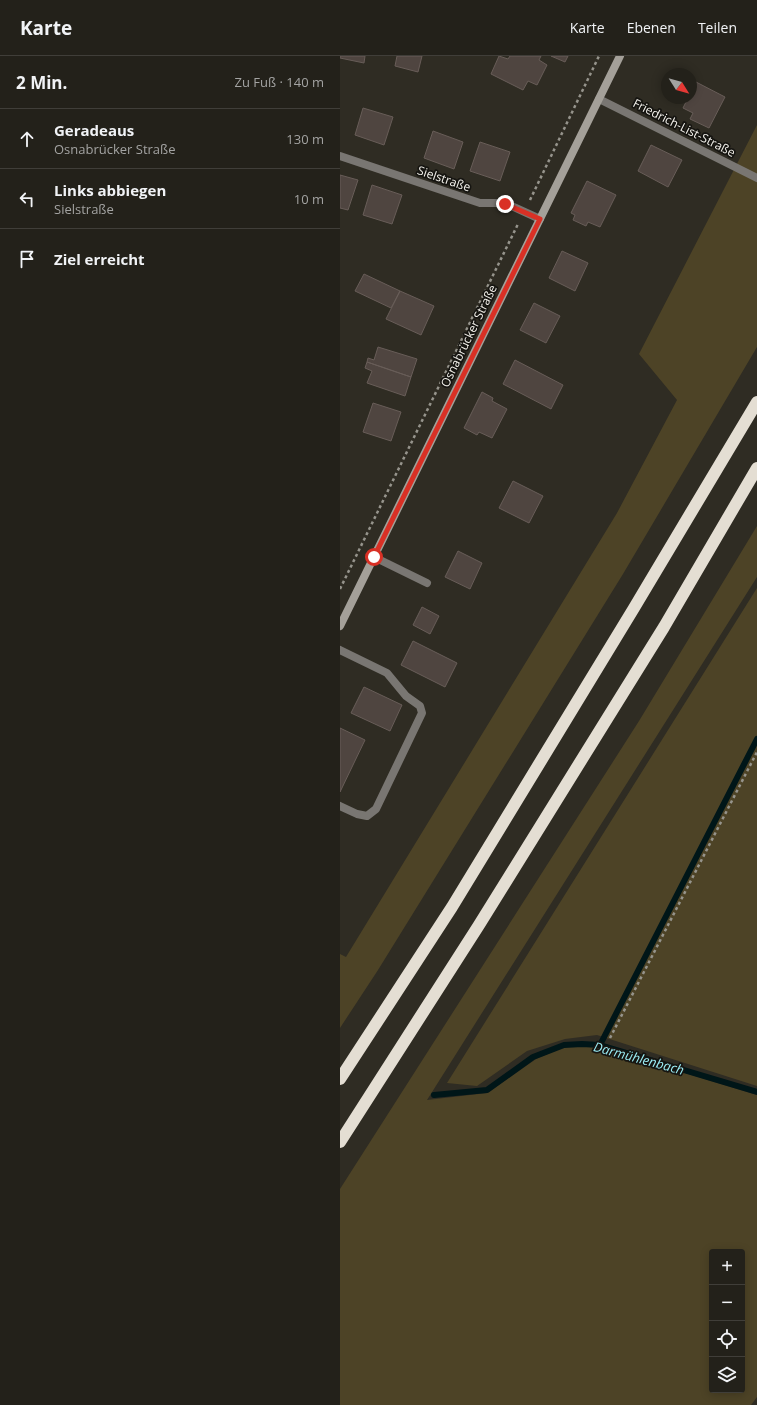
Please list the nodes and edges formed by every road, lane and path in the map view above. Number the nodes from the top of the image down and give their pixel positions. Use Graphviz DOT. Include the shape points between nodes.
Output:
graph roads {
  1 [pos="599,56"];
  2 [pos="620,56"];
  3 [pos="600,99"];
  4 [pos="340,156"];
  5 [pos="757,178"];
  6 [pos="524,211"];
  7 [pos="540,219"];
  8 [pos="757,402"];
  9 [pos="757,468"];
  10 [pos="374,557"];
  11 [pos="427,583"];
  12 [pos="340,590"];
  13 [pos="340,626"];
  14 [pos="340,650"];
  15 [pos="757,752"];
  16 [pos="340,806"];
  17 [pos="610,1038"];
  18 [pos="340,1079"];
  19 [pos="340,1142"];
  1 -- 6 [label="path"];
  2 -- 3 [label="main road, Osnabrücker Straße"];
  3 -- 5 [label="street, Friedrich-List-Straße"];
  3 -- 7 [label="main road, Osnabrücker Straße"];
  4 -- 6 [label="street, Sielstraße" via="480,203 505,204"];
  6 -- 7 [label="street, Sielstraße"];
  6 -- 12 [label="path"];
  7 -- 10 [label="main road, Osnabrücker Straße"];
  8 -- 18 [label="highway" via="456,900"];
  9 -- 19 [label="highway" via="664,627 479,925"];
  10 -- 11 [label="street"];
  10 -- 13 [label="main road, Osnabrücker Straße"];
  14 -- 16 [label="street" via="387,673 406,696 420,706 422,713 376,809 367,816"];
  15 -- 17 [label="path"];
}
